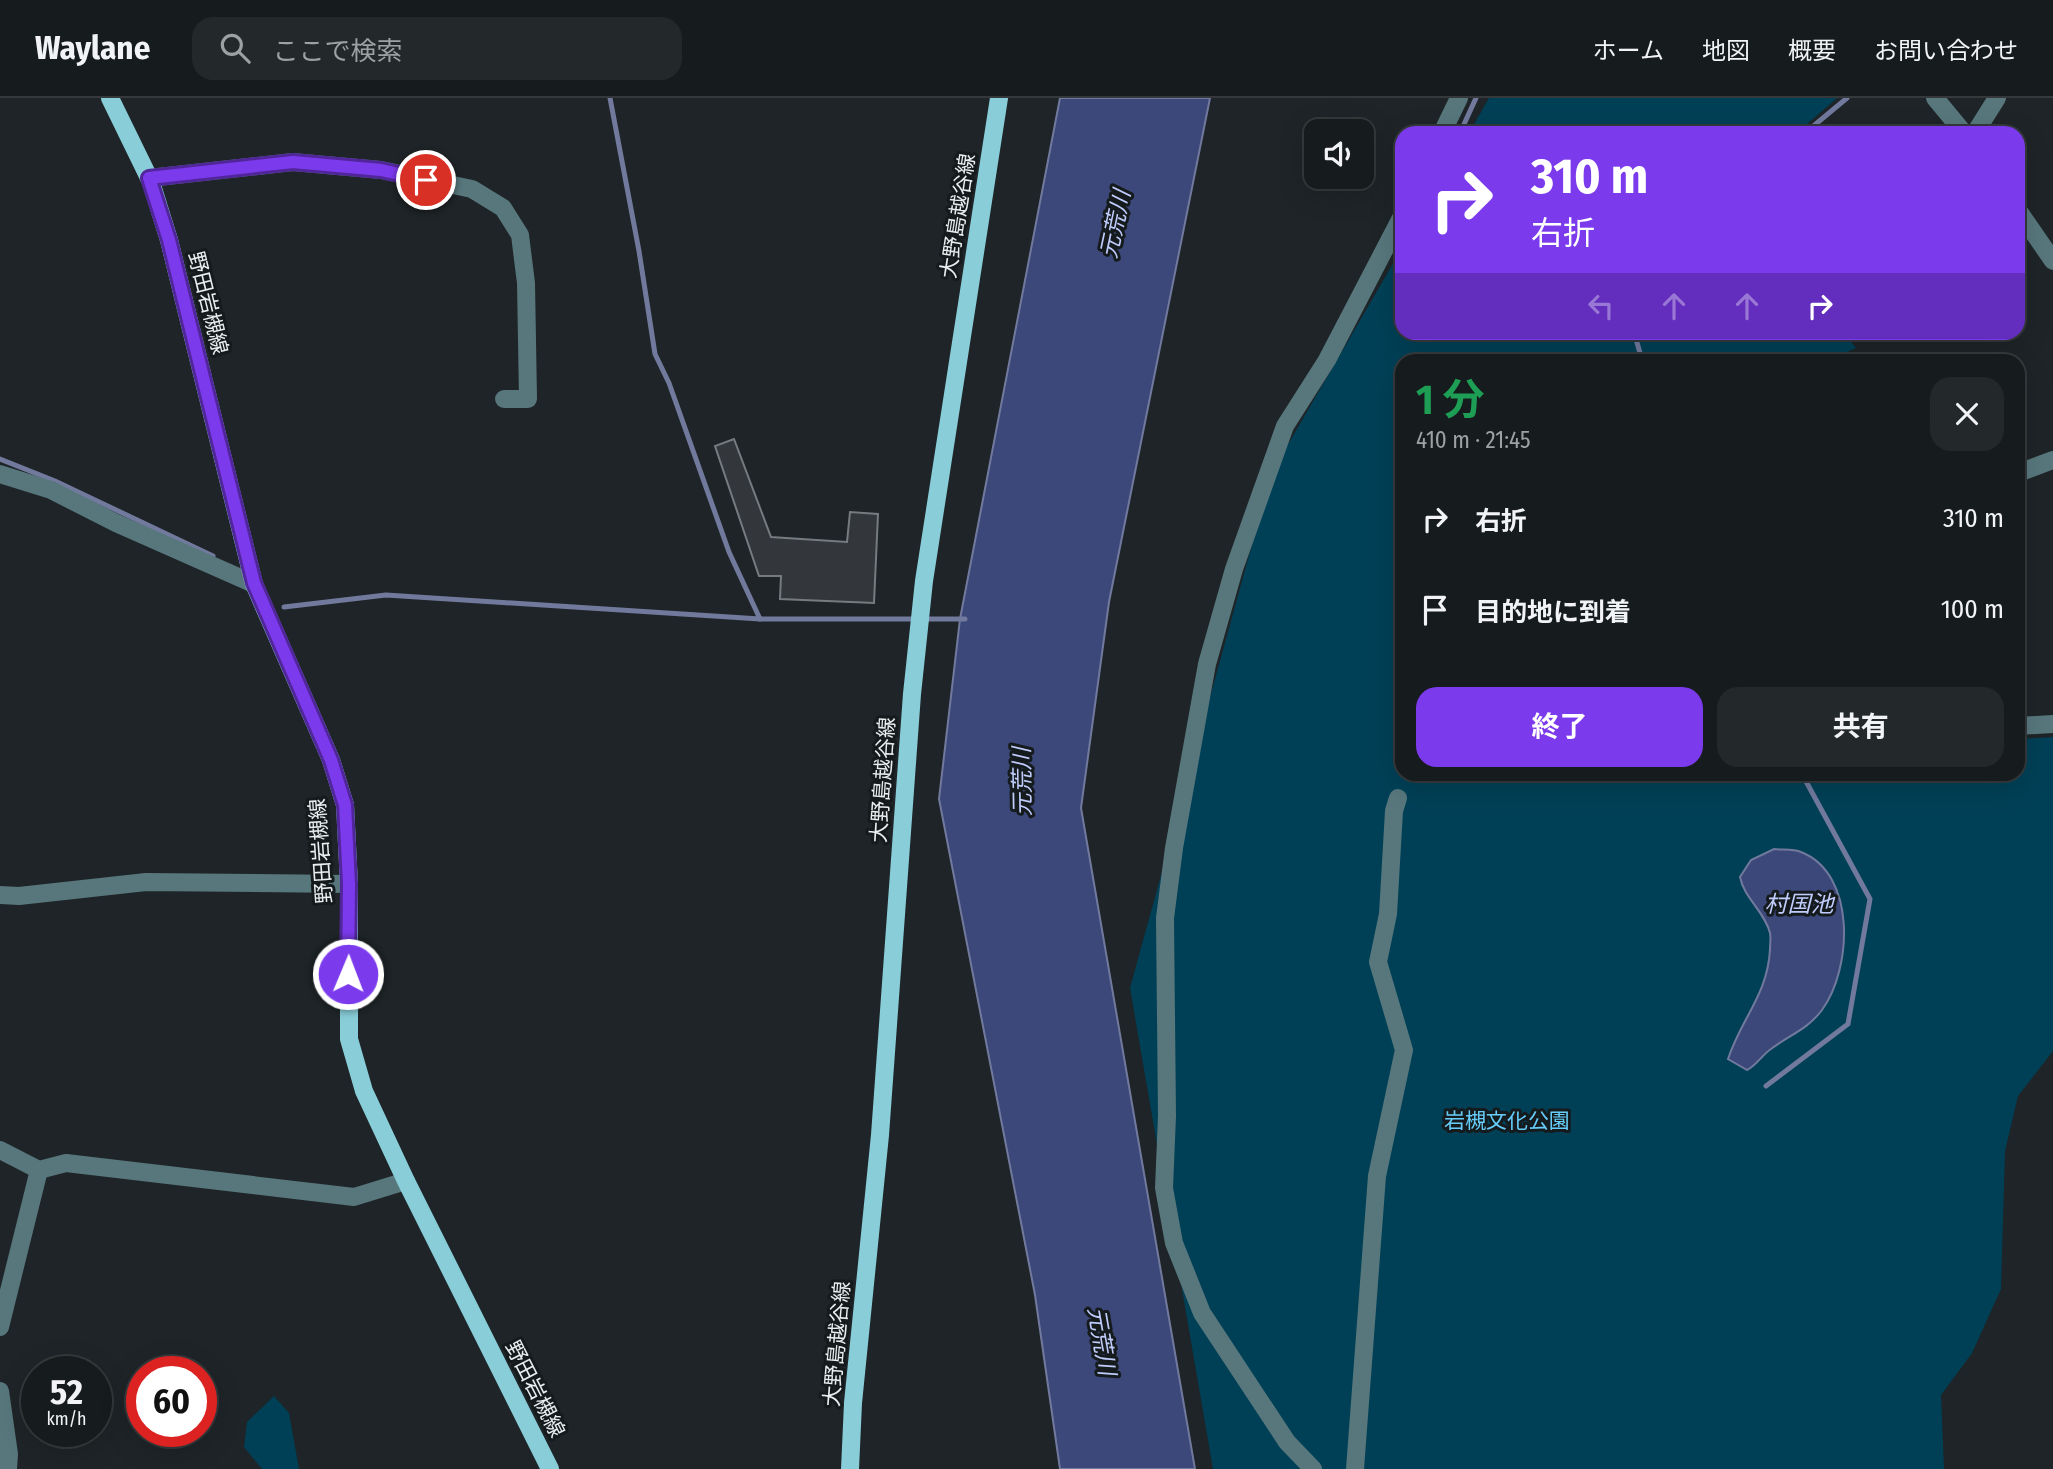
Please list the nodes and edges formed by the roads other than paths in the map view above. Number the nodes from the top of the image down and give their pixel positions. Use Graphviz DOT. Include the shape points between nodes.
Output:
graph roads {
  1 [pos="110,98"];
  2 [pos="1459,98"];
  3 [pos="1935,98"];
  4 [pos="1997,98"];
  5 [pos="998,99"];
  6 [pos="1445,126"];
  7 [pos="1958,126"];
  8 [pos="1979,126"];
  9 [pos="149,178"];
  10 [pos="2025,219"];
  11 [pos="1395,229"];
  12 [pos="2053,261"];
  13 [pos="504,399"];
  14 [pos="2053,460"];
  15 [pos="2025,470"];
  16 [pos="0,474"];
  17 [pos="254,583"];
  18 [pos="2053,724"];
  19 [pos="2025,726"];
  20 [pos="1398,798"];
  21 [pos="349,884"];
  22 [pos="0,895"];
  23 [pos="0,1150"];
  24 [pos="39,1170"];
  25 [pos="406,1181"];
  26 [pos="0,1327"];
  27 [pos="0,1391"];
  28 [pos="8,1469"];
  29 [pos="550,1469"];
  30 [pos="850,1469"];
  31 [pos="1313,1469"];
  32 [pos="1355,1469"];
  1 -- 9 [label="main road, 野田岩槻線"];
  2 -- 6 [label="street"];
  3 -- 7 [label="street"];
  4 -- 8 [label="street"];
  5 -- 30 [label="main road, 大野島越谷線" via="912,694"];
  9 -- 13 [label="street" via="293,162 381,170 472,189 503,208 520,235 526,283 528,400"];
  9 -- 17 [label="main road, 野田岩槻線" via="169,240"];
  10 -- 12 [label="street"];
  11 -- 31 [label="street" via="1327,360 1285,426 1234,569 1207,664 1165,918 1164,1188 1174,1243 1202,1312 1287,1442"];
  14 -- 15 [label="street"];
  16 -- 17 [label="street" via="51,490"];
  17 -- 21 [label="main road, 野田岩槻線" via="331,760 345,805"];
  18 -- 19 [label="street"];
  20 -- 32 [label="street" via="1388,914 1378,961 1404,1050 1377,1176"];
  21 -- 22 [label="street" via="146,882"];
  21 -- 25 [label="main road, 野田岩槻線" via="349,1039 364,1091"];
  23 -- 24 [label="street"];
  24 -- 25 [label="street" via="66,1163 354,1197"];
  24 -- 26 [label="street"];
  25 -- 29 [label="main road, 野田岩槻線"];
  27 -- 28 [label="street"];
}
